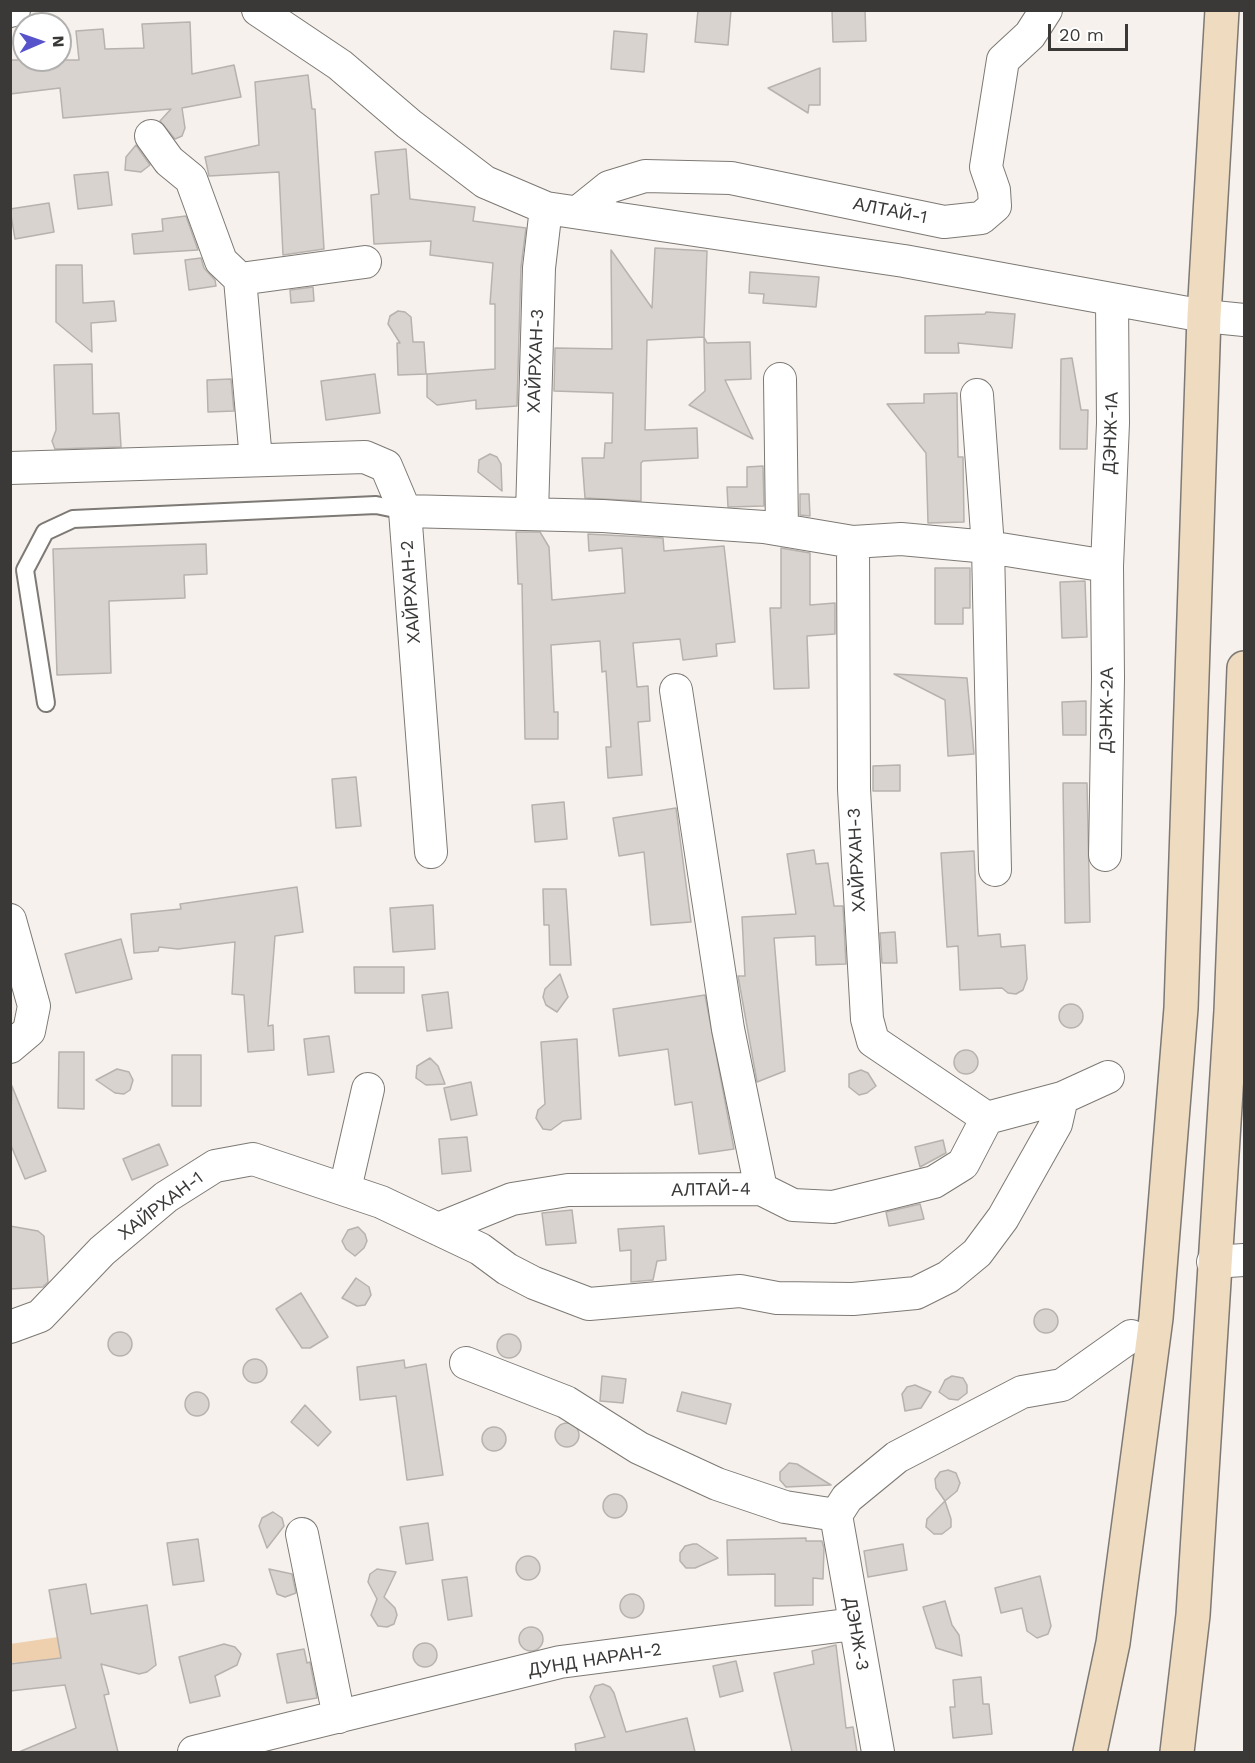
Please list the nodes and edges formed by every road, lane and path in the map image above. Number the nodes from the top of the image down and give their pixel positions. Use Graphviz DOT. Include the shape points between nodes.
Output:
graph roads {
  1 [pos="258,10"];
  2 [pos="1046,10"];
  3 [pos="1222,10"];
  4 [pos="151,136"];
  5 [pos="546,208"];
  6 [pos="578,212"];
  7 [pos="365,262"];
  8 [pos="240,279"];
  9 [pos="1112,300"];
  10 [pos="1204,316"];
  11 [pos="1245,320"];
  12 [pos="780,379"];
  13 [pos="977,394"];
  14 [pos="256,460"];
  15 [pos="10,468"];
  16 [pos="405,511"];
  17 [pos="532,514"];
  18 [pos="782,530"];
  19 [pos="854,542"];
  20 [pos="988,547"];
  21 [pos="1107,566"];
  22 [pos="1245,668"];
  23 [pos="676,690"];
  24 [pos="46,703"];
  25 [pos="431,852"];
  26 [pos="1105,855"];
  27 [pos="995,870"];
  28 [pos="10,920"];
  29 [pos="10,1047"];
  30 [pos="1108,1077"];
  31 [pos="368,1089"];
  32 [pos="1062,1098"];
  33 [pos="987,1118"];
  34 [pos="345,1189"];
  35 [pos="761,1189"];
  36 [pos="438,1229"];
  37 [pos="1229,1261"];
  38 [pos="10,1327"];
  39 [pos="1144,1327"];
  40 [pos="466,1363"];
  41 [pos="836,1515"];
  42 [pos="302,1533"];
  43 [pos="854,1624"];
  44 [pos="339,1717"];
  45 [pos="194,1752"];
  46 [pos="878,1752"];
  47 [pos="1090,1752"];
  48 [pos="1111,1752"];
  49 [pos="1177,1752"];
  1 -- 5 [label="street" via="340,65 485,182"];
  2 -- 6 [label="street, АЛТАЙ-1" via="1030,35 1003,60 986,167 995,206 981,218 944,222 731,178 645,176 609,188"];
  3 -- 10 [label="main road"];
  4 -- 8 [label="street" via="169,161 191,179 221,261"];
  5 -- 6 [label="street"];
  5 -- 17 [label="street, ХАЙРХАН-3" via="539,268"];
  6 -- 9 [label="street" via="903,261"];
  7 -- 8 [label="street"];
  8 -- 14 [label="street"];
  9 -- 10 [label="street"];
  9 -- 21 [label="street, ДЭНЖ-1А" via="1113,423"];
  10 -- 11 [label="street"];
  10 -- 39 [label="main road" via="1181,1008"];
  12 -- 18 [label="street"];
  13 -- 20 [label="street"];
  14 -- 15 [label="street, ХАЙРХАН-2"];
  14 -- 16 [label="street, ХАЙРХАН-2" via="365,457 386,466"];
  16 -- 17 [label="street"];
  16 -- 24 [label="lane" via="376,505 73,519 45,532 25,570"];
  16 -- 25 [label="street, ХАЙРХАН-2"];
  17 -- 18 [label="street"];
  18 -- 19 [label="street"];
  19 -- 20 [label="street" via="901,539"];
  19 -- 33 [label="street, ХАЙРХАН-3" via="854,789 867,1019 873,1041"];
  20 -- 21 [label="street"];
  20 -- 27 [label="street"];
  21 -- 26 [label="street, ДЭНЖ-2А"];
  22 -- 37 [label="main road" via="1231,1011"];
  23 -- 35 [label="street" via="728,1029"];
  28 -- 29 [label="street" via="34,1006 29,1031"];
  30 -- 32 [label="street"];
  31 -- 34 [label="street"];
  32 -- 33 [label="street"];
  32 -- 36 [label="street, ХАЙРХАН-1" via="1056,1124 1003,1218 977,1253 948,1277 916,1293 798,1299 740,1291 589,1304 534,1283 480,1249"];
  33 -- 35 [label="street, АЛТАЙ-4" via="963,1164 934,1182 833,1207 793,1205"];
  34 -- 36 [label="street, ХАЙРХАН-1"];
  34 -- 38 [label="street, ХАЙРХАН-1" via="254,1159 215,1166 166,1197 111,1244 40,1316"];
  35 -- 36 [label="street, АЛТАЙ-4" via="568,1190 512,1199"];
  37 -- 49 [label="main road"];
  39 -- 41 [label="street" via="1062,1385 1022,1392 897,1457 847,1498"];
  39 -- 47 [label="main road" via="1113,1643"];
  39 -- 48 [label="main road"];
  40 -- 41 [label="street" via="566,1402 639,1448 717,1484 785,1507"];
  41 -- 43 [label="street, ДЭНЖ-3"];
  42 -- 44 [label="street"];
  43 -- 44 [label="street, ДУНД НАРАН-2" via="560,1662"];
  43 -- 46 [label="street, ДЭНЖ-3"];
  44 -- 45 [label="street, ДУНД НАРАН-2"];
}
